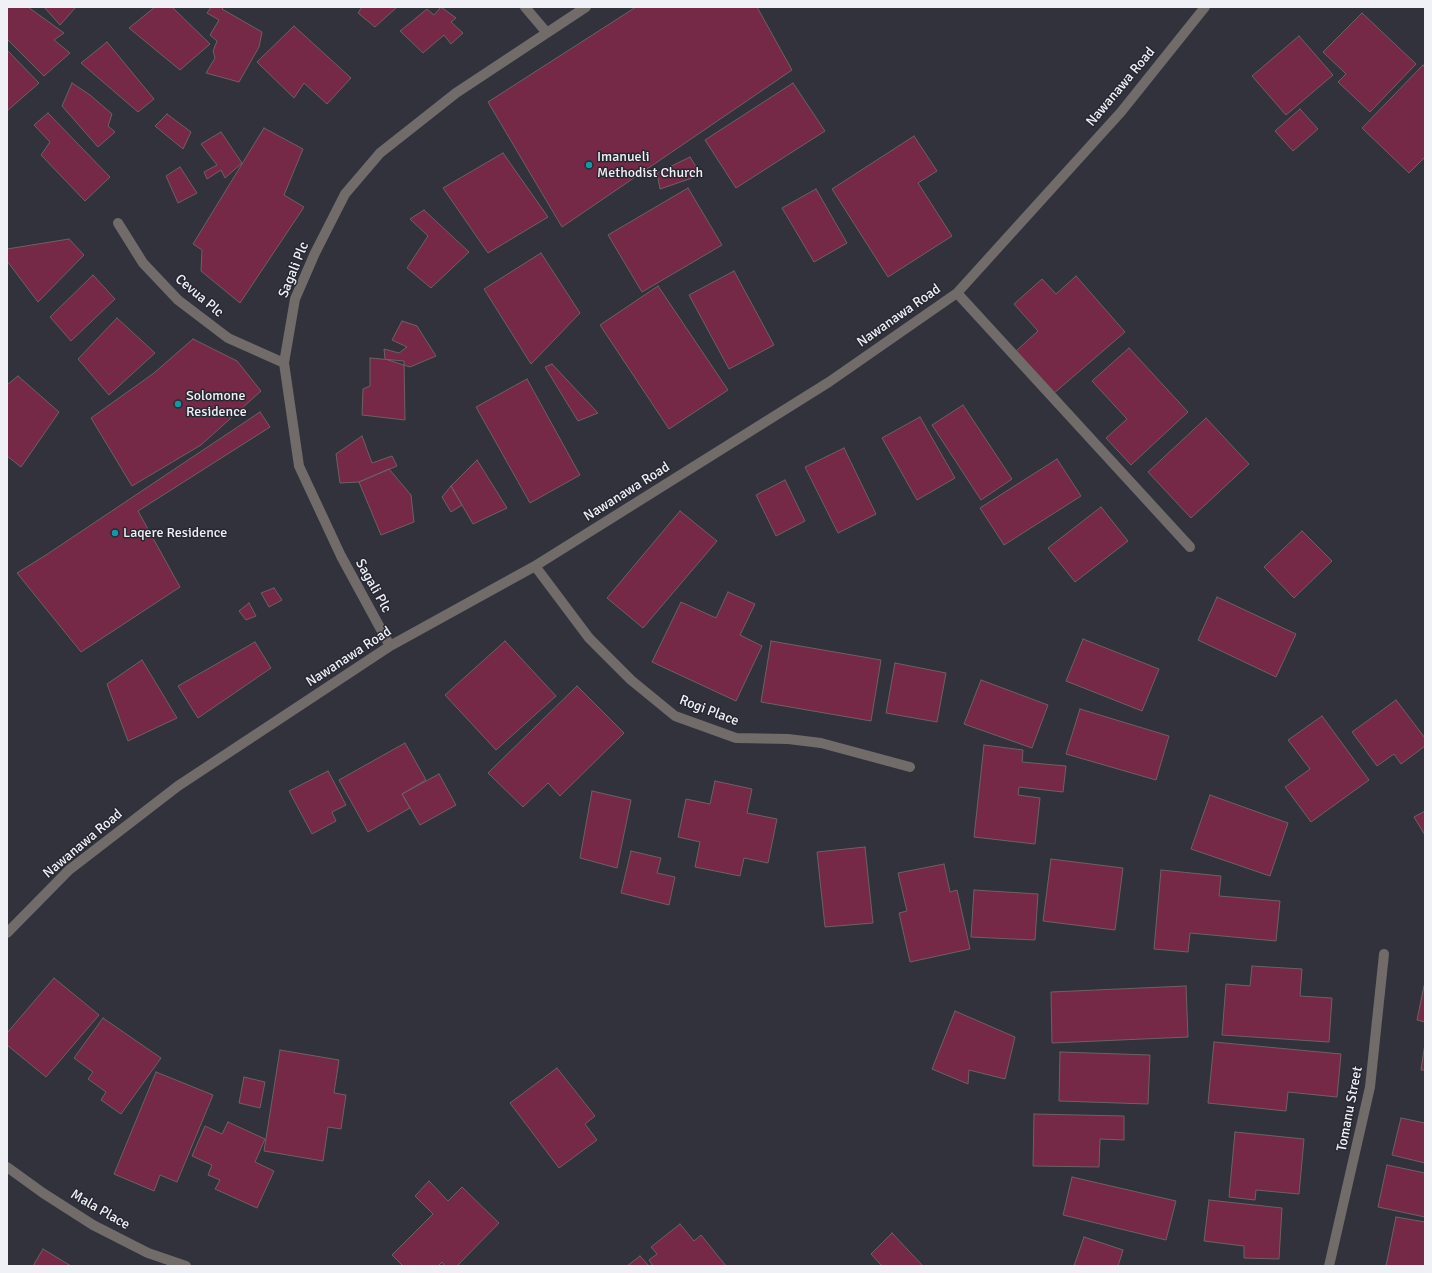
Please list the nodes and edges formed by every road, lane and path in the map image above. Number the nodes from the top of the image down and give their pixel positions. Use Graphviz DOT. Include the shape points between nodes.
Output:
graph roads {
  1 [pos="525,7"];
  2 [pos="586,7"];
  3 [pos="1205,7"];
  4 [pos="547,32"];
  5 [pos="118,223"];
  6 [pos="957,293"];
  7 [pos="284,363"];
  8 [pos="1190,547"];
  9 [pos="535,566"];
  10 [pos="390,646"];
  11 [pos="910,768"];
  12 [pos="7,933"];
  13 [pos="1384,954"];
  14 [pos="7,1167"];
  15 [pos="186,1266"];
  16 [pos="1329,1266"];
  1 -- 4 [label="street"];
  2 -- 4 [label="street, Sagali Plc"];
  3 -- 6 [label="street, Nawanawa Road" via="1121,112"];
  4 -- 7 [label="street, Sagali Plc" via="456,93 380,153 344,194 295,298"];
  5 -- 7 [label="street, Cevua Plc" via="143,263 178,300 228,338"];
  6 -- 8 [label="street"];
  6 -- 9 [label="street, Nawanawa Road" via="829,382"];
  7 -- 10 [label="street, Sagali Plc" via="299,466 341,556"];
  9 -- 10 [label="street, Nawanawa Road"];
  9 -- 11 [label="street, Rogi Place" via="589,638 631,680 675,716 736,738 788,738 821,743"];
  10 -- 12 [label="street, Nawanawa Road" via="178,786 69,870"];
  13 -- 16 [label="street, Tomanu Street" via="1370,1088"];
  14 -- 15 [label="street, Mala Place" via="93,1225 148,1253"];
}
